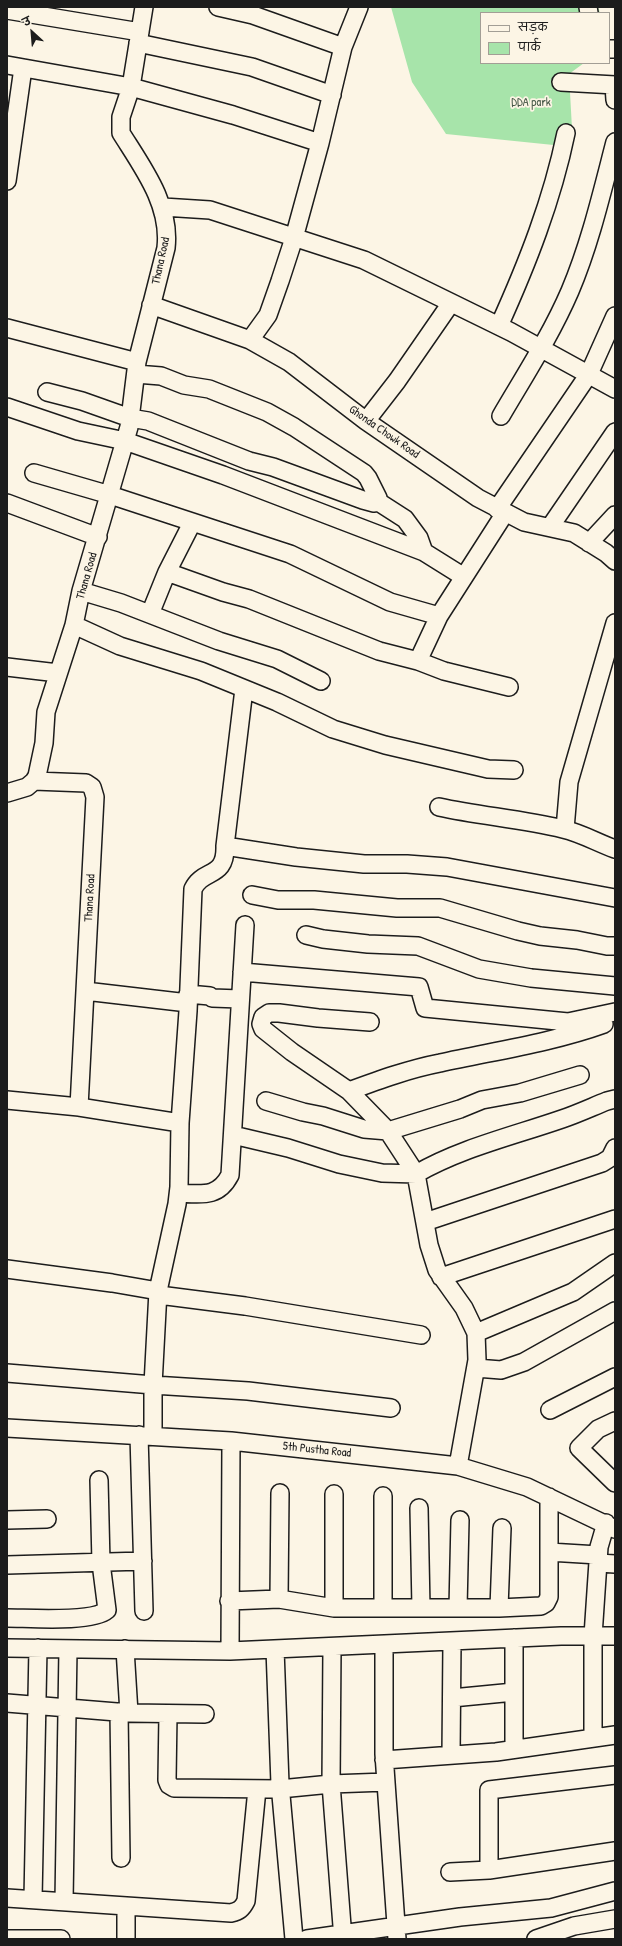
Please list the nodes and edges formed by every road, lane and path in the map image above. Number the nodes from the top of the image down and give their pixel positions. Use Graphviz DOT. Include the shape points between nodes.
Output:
graph roads {
  1 [pos="144,7"];
  2 [pos="218,7"];
  3 [pos="360,7"];
  4 [pos="7,10"];
  5 [pos="139,38"];
  6 [pos="343,47"];
  7 [pos="15,67"];
  8 [pos="561,82"];
  9 [pos="131,87"];
  10 [pos="615,90"];
  11 [pos="332,95"];
  12 [pos="566,134"];
  13 [pos="615,142"];
  14 [pos="320,143"];
  15 [pos="7,181"];
  16 [pos="163,208"];
  17 [pos="294,238"];
  18 [pos="451,303"];
  19 [pos="151,304"];
  20 [pos="615,316"];
  21 [pos="499,326"];
  22 [pos="7,328"];
  23 [pos="250,340"];
  24 [pos="541,349"];
  25 [pos="137,368"];
  26 [pos="589,374"];
  27 [pos="615,389"];
  28 [pos="47,392"];
  29 [pos="7,407"];
  30 [pos="501,416"];
  31 [pos="130,418"];
  32 [pos="366,421"];
  33 [pos="615,432"];
  34 [pos="125,441"];
  35 [pos="34,473"];
  36 [pos="110,494"];
  37 [pos="377,501"];
  38 [pos="7,502"];
  39 [pos="501,511"];
  40 [pos="615,515"];
  41 [pos="192,522"];
  42 [pos="550,527"];
  43 [pos="98,537"];
  44 [pos="589,543"];
  45 [pos="424,552"];
  46 [pos="615,561"];
  47 [pos="167,572"];
  48 [pos="464,577"];
  49 [pos="81,591"];
  50 [pos="150,614"];
  51 [pos="439,616"];
  52 [pos="615,623"];
  53 [pos="74,625"];
  54 [pos="418,661"];
  55 [pos="7,667"];
  56 [pos="58,673"];
  57 [pos="321,681"];
  58 [pos="509,687"];
  59 [pos="244,689"];
  60 [pos="514,770"];
  61 [pos="34,782"];
  62 [pos="7,793"];
  63 [pos="439,807"];
  64 [pos="565,829"];
  65 [pos="225,846"];
  66 [pos="615,849"];
  67 [pos="252,895"];
  68 [pos="615,898"];
  69 [pos="245,925"];
  70 [pos="306,935"];
  71 [pos="615,946"];
  72 [pos="242,972"];
  73 [pos="615,986"];
  74 [pos="85,991"];
  75 [pos="188,998"];
  76 [pos="240,999"];
  77 [pos="615,1012"];
  78 [pos="615,1020"];
  79 [pos="370,1022"];
  80 [pos="580,1074"];
  81 [pos="349,1091"];
  82 [pos="615,1099"];
  83 [pos="7,1100"];
  84 [pos="266,1101"];
  85 [pos="79,1107"];
  86 [pos="180,1123"];
  87 [pos="388,1131"];
  88 [pos="233,1135"];
  89 [pos="615,1148"];
  90 [pos="416,1174"];
  91 [pos="179,1193"];
  92 [pos="615,1219"];
  93 [pos="425,1222"];
  94 [pos="615,1263"];
  95 [pos="7,1269"];
  96 [pos="441,1277"];
  97 [pos="158,1293"];
  98 [pos="615,1311"];
  99 [pos="476,1333"];
  100 [pos="421,1335"];
  101 [pos="476,1368"];
  102 [pos="7,1373"];
  103 [pos="615,1377"];
  104 [pos="153,1385"];
  105 [pos="391,1408"];
  106 [pos="550,1410"];
  107 [pos="615,1421"];
  108 [pos="7,1428"];
  109 [pos="146,1435"];
  110 [pos="231,1441"];
  111 [pos="458,1466"];
  112 [pos="99,1480"];
  113 [pos="615,1483"];
  114 [pos="280,1493"];
  115 [pos="334,1494"];
  116 [pos="383,1496"];
  117 [pos="549,1497"];
  118 [pos="419,1508"];
  119 [pos="47,1519"];
  120 [pos="7,1520"];
  121 [pos="460,1520"];
  122 [pos="611,1526"];
  123 [pos="502,1528"];
  124 [pos="549,1552"];
  125 [pos="598,1558"];
  126 [pos="143,1561"];
  127 [pos="101,1563"];
  128 [pos="615,1564"];
  129 [pos="7,1565"];
  130 [pos="279,1599"];
  131 [pos="229,1601"];
  132 [pos="334,1608"];
  133 [pos="383,1608"];
  134 [pos="421,1608"];
  135 [pos="458,1608"];
  136 [pos="499,1608"];
  137 [pos="144,1611"];
  138 [pos="7,1618"];
  139 [pos="593,1636"];
  140 [pos="615,1636"];
  141 [pos="514,1638"];
  142 [pos="452,1642"];
  143 [pos="384,1645"];
  144 [pos="332,1647"];
  145 [pos="7,1648"];
  146 [pos="38,1648"];
  147 [pos="68,1649"];
  148 [pos="125,1649"];
  149 [pos="275,1649"];
  150 [pos="230,1651"];
  151 [pos="514,1692"];
  152 [pos="452,1698"];
  153 [pos="7,1703"];
  154 [pos="37,1705"];
  155 [pos="67,1707"];
  156 [pos="124,1712"];
  157 [pos="168,1714"];
  158 [pos="205,1714"];
  159 [pos="615,1735"];
  160 [pos="593,1738"];
  161 [pos="514,1749"];
  162 [pos="451,1755"];
  163 [pos="384,1760"];
  164 [pos="615,1775"];
  165 [pos="386,1782"];
  166 [pos="331,1784"];
  167 [pos="257,1788"];
  168 [pos="280,1789"];
  169 [pos="615,1851"];
  170 [pos="121,1858"];
  171 [pos="489,1870"];
  172 [pos="450,1872"];
  173 [pos="615,1890"];
  174 [pos="7,1898"];
  175 [pos="33,1899"];
  176 [pos="64,1902"];
  177 [pos="126,1906"];
  178 [pos="615,1919"];
  179 [pos="396,1932"];
  180 [pos="343,1936"];
  181 [pos="7,1939"];
  182 [pos="61,1939"];
  183 [pos="126,1939"];
  184 [pos="294,1939"];
  185 [pos="307,1939"];
  186 [pos="536,1939"];
  1 -- 5 [label="street, Thana Road"];
  2 -- 6 [label="street" via="253,15"];
  3 -- 6 [label="street"];
  4 -- 5 [label="street"];
  5 -- 9 [label="street, Thana Road"];
  5 -- 11 [label="street" via="252,67"];
  6 -- 11 [label="street"];
  7 -- 9 [label="street"];
  7 -- 15 [label="street"];
  8 -- 10 [label="street"];
  9 -- 14 [label="street" via="233,115"];
  9 -- 16 [label="street, Thana Road" via="121,117 121,133"];
  11 -- 14 [label="street"];
  12 -- 21 [label="street" via="546,211 524,272"];
  13 -- 24 [label="street" via="598,209 570,290"];
  14 -- 17 [label="street"];
  16 -- 17 [label="street" via="210,210"];
  16 -- 19 [label="street, Thana Road" via="167,229 166,242"];
  17 -- 18 [label="street" via="364,260"];
  17 -- 23 [label="street" via="268,315"];
  18 -- 21 [label="street"];
  18 -- 32 [label="street"];
  19 -- 23 [label="street, Ghonda Chowk Road"];
  19 -- 25 [label="street, Thana Road"];
  20 -- 26 [label="street"];
  21 -- 24 [label="street"];
  22 -- 25 [label="street"];
  23 -- 32 [label="street, Ghonda Chowk Road" via="289,362"];
  24 -- 26 [label="street"];
  24 -- 30 [label="street"];
  25 -- 31 [label="street, Thana Road"];
  25 -- 37 [label="street" via="184,385 209,388 294,427 364,473 377,492"];
  26 -- 27 [label="street"];
  26 -- 39 [label="street"];
  28 -- 31 [label="street"];
  29 -- 34 [label="street" via="78,431"];
  31 -- 34 [label="street, Thana Road"];
  31 -- 37 [label="street" via="148,421 249,461 273,467 343,494 370,502"];
  32 -- 39 [label="street, Ghonda Chowk Road"];
  33 -- 42 [label="street"];
  34 -- 36 [label="street, Thana Road"];
  34 -- 45 [label="street" via="223,475"];
  35 -- 36 [label="street"];
  36 -- 41 [label="street"];
  36 -- 43 [label="street, Thana Road"];
  37 -- 45 [label="street" via="405,519 419,538"];
  38 -- 43 [label="street"];
  39 -- 42 [label="street, Ghonda Chowk Road" via="524,522"];
  39 -- 48 [label="street"];
  40 -- 44 [label="street"];
  41 -- 47 [label="street"];
  41 -- 51 [label="street" via="290,554 390,602"];
  42 -- 44 [label="street, Ghonda Chowk Road" via="574,533"];
  43 -- 49 [label="street, Thana Road"];
  44 -- 46 [label="street, Ghonda Chowk Road"];
  45 -- 48 [label="street"];
  47 -- 50 [label="street"];
  47 -- 54 [label="street" via="249,599 379,651"];
  48 -- 51 [label="street"];
  49 -- 50 [label="street"];
  49 -- 53 [label="street, Thana Road"];
  50 -- 57 [label="street" via="219,641 278,659"];
  51 -- 54 [label="street"];
  52 -- 64 [label="street" via="569,782"];
  53 -- 56 [label="street, Thana Road"];
  53 -- 59 [label="street" via="120,646 201,671"];
  54 -- 58 [label="street" via="444,671"];
  55 -- 56 [label="street"];
  56 -- 61 [label="street, Thana Road" via="46,712 44,743"];
  59 -- 60 [label="street" via="333,729 385,745 488,769"];
  59 -- 65 [label="street"];
  61 -- 62 [label="street"];
  61 -- 74 [label="street, Thana Road" via="86,783 92,787 96,797"];
  63 -- 64 [label="street"];
  64 -- 66 [label="street"];
  65 -- 68 [label="street" via="364,864 447,867"];
  65 -- 75 [label="street" via="224,863 195,884 193,889"];
  67 -- 71 [label="street" via="278,900 314,900 397,908 440,908 518,931"];
  69 -- 72 [label="street"];
  70 -- 73 [label="street" via="360,943 418,946 479,969 531,978"];
  72 -- 76 [label="street"];
  72 -- 77 [label="street" via="419,988 425,1008 568,1022"];
  74 -- 75 [label="street"];
  74 -- 85 [label="street, Thana Road"];
  75 -- 76 [label="street" via="210,996"];
  75 -- 86 [label="street"];
  76 -- 88 [label="street"];
  78 -- 81 [label="street" via="582,1031 425,1066 388,1076"];
  79 -- 81 [label="street" via="279,1013 269,1013 263,1017 263,1029"];
  80 -- 87 [label="street" via="520,1093 482,1100"];
  81 -- 87 [label="street"];
  82 -- 90 [label="street" via="472,1149"];
  83 -- 85 [label="street"];
  84 -- 87 [label="street" via="364,1129"];
  85 -- 86 [label="street"];
  86 -- 91 [label="street"];
  87 -- 90 [label="street"];
  88 -- 90 [label="street" via="339,1164 382,1173"];
  88 -- 91 [label="street" via="230,1175 225,1185 204,1194"];
  89 -- 93 [label="street" via="610,1158 602,1163"];
  90 -- 93 [label="street"];
  91 -- 97 [label="street"];
  92 -- 96 [label="street"];
  93 -- 96 [label="street" via="429,1245"];
  94 -- 99 [label="street" via="573,1292"];
  95 -- 97 [label="street" via="112,1282"];
  96 -- 99 [label="street" via="464,1308"];
  97 -- 100 [label="street"];
  97 -- 104 [label="street"];
  98 -- 101 [label="street" via="524,1362 501,1370"];
  99 -- 101 [label="street"];
  101 -- 111 [label="street"];
  102 -- 104 [label="street"];
  103 -- 106 [label="street"];
  104 -- 105 [label="street" via="248,1391"];
  104 -- 109 [label="street"];
  107 -- 113 [label="street" via="598,1429 579,1448"];
  108 -- 109 [label="street, 5th Pustha Road"];
  109 -- 110 [label="street, 5th Pustha Road"];
  109 -- 126 [label="street"];
  110 -- 111 [label="street, 5th Pustha Road"];
  110 -- 131 [label="street"];
  111 -- 117 [label="street, 5th Pustha Road" via="527,1487"];
  112 -- 127 [label="street"];
  114 -- 130 [label="street"];
  115 -- 132 [label="street"];
  116 -- 133 [label="street"];
  117 -- 122 [label="street, 5th Pustha Road"];
  117 -- 124 [label="street"];
  118 -- 134 [label="street"];
  119 -- 120 [label="street"];
  121 -- 135 [label="street"];
  122 -- 125 [label="street" via="600,1538"];
  123 -- 136 [label="street"];
  124 -- 125 [label="street"];
  124 -- 136 [label="street" via="549,1597 546,1603 540,1606"];
  125 -- 128 [label="street"];
  125 -- 139 [label="street"];
  126 -- 127 [label="street"];
  126 -- 137 [label="street"];
  127 -- 129 [label="street"];
  127 -- 138 [label="street" via="107,1605 107,1610 102,1615 80,1618"];
  130 -- 131 [label="street"];
  130 -- 132 [label="street"];
  131 -- 150 [label="street"];
  132 -- 133 [label="street"];
  133 -- 134 [label="street"];
  134 -- 135 [label="street"];
  135 -- 136 [label="street"];
  139 -- 140 [label="street"];
  139 -- 141 [label="street"];
  139 -- 160 [label="street"];
  141 -- 142 [label="street"];
  141 -- 151 [label="street"];
  142 -- 143 [label="street"];
  142 -- 152 [label="street"];
  143 -- 144 [label="street"];
  143 -- 163 [label="street"];
  144 -- 149 [label="street"];
  144 -- 166 [label="street"];
  145 -- 146 [label="street"];
  146 -- 147 [label="street"];
  146 -- 154 [label="street"];
  147 -- 148 [label="street"];
  147 -- 155 [label="street"];
  148 -- 150 [label="street"];
  148 -- 156 [label="street"];
  149 -- 150 [label="street"];
  149 -- 168 [label="street"];
  151 -- 152 [label="street"];
  151 -- 161 [label="street"];
  152 -- 162 [label="street"];
  153 -- 154 [label="street"];
  154 -- 155 [label="street"];
  154 -- 175 [label="street"];
  155 -- 156 [label="street"];
  155 -- 176 [label="street"];
  156 -- 157 [label="street"];
  156 -- 170 [label="street"];
  157 -- 158 [label="street"];
  157 -- 167 [label="street" via="169,1785 174,1788"];
  159 -- 160 [label="street"];
  160 -- 161 [label="street"];
  161 -- 162 [label="street"];
  162 -- 163 [label="street"];
  163 -- 165 [label="street"];
  164 -- 171 [label="street" via="489,1790"];
  165 -- 166 [label="street"];
  165 -- 179 [label="street"];
  166 -- 168 [label="street"];
  166 -- 180 [label="street"];
  167 -- 168 [label="street"];
  167 -- 177 [label="street" via="246,1901 243,1907 230,1913"];
  168 -- 184 [label="street"];
  169 -- 171 [label="street"];
  171 -- 172 [label="street"];
  173 -- 179 [label="street" via="551,1908 460,1917"];
  174 -- 175 [label="street"];
  175 -- 176 [label="street"];
  176 -- 177 [label="street"];
  177 -- 183 [label="street"];
  178 -- 186 [label="street" via="574,1926"];
  179 -- 180 [label="street"];
  180 -- 185 [label="street"];
  181 -- 182 [label="street"];
}
